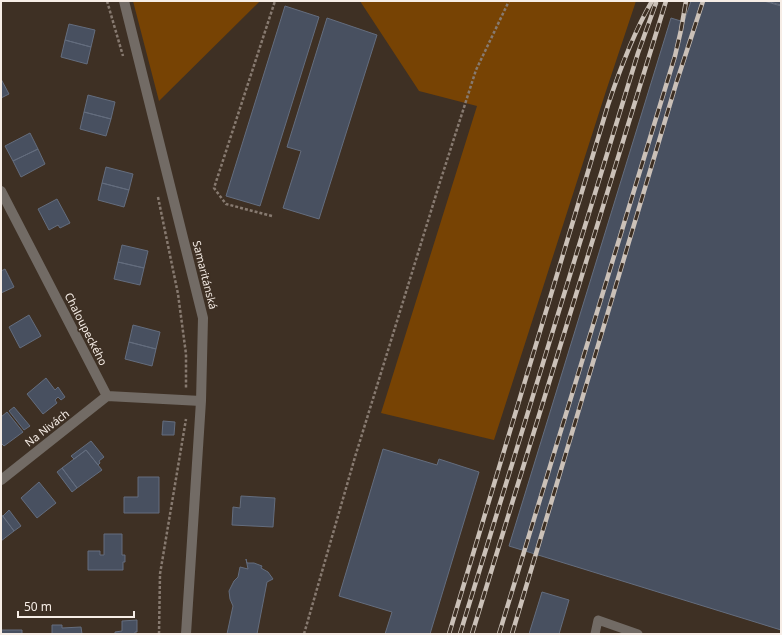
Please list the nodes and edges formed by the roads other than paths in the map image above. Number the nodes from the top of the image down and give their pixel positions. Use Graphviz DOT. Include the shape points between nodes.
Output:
graph roads {
  1 [pos="124,1"];
  2 [pos="1,191"];
  3 [pos="107,396"];
  4 [pos="201,401"];
  5 [pos="1,480"];
  6 [pos="186,634"];
  7 [pos="595,634"];
  8 [pos="638,634"];
  1 -- 4 [label="street, Samaritánská" via="203,318"];
  2 -- 3 [label="street, Chaloupeckého"];
  3 -- 4 [label="street"];
  3 -- 5 [label="street, Na Nivách"];
  4 -- 6 [label="street, Samaritánská"];
  7 -- 8 [label="lane" via="598,620"];
}
